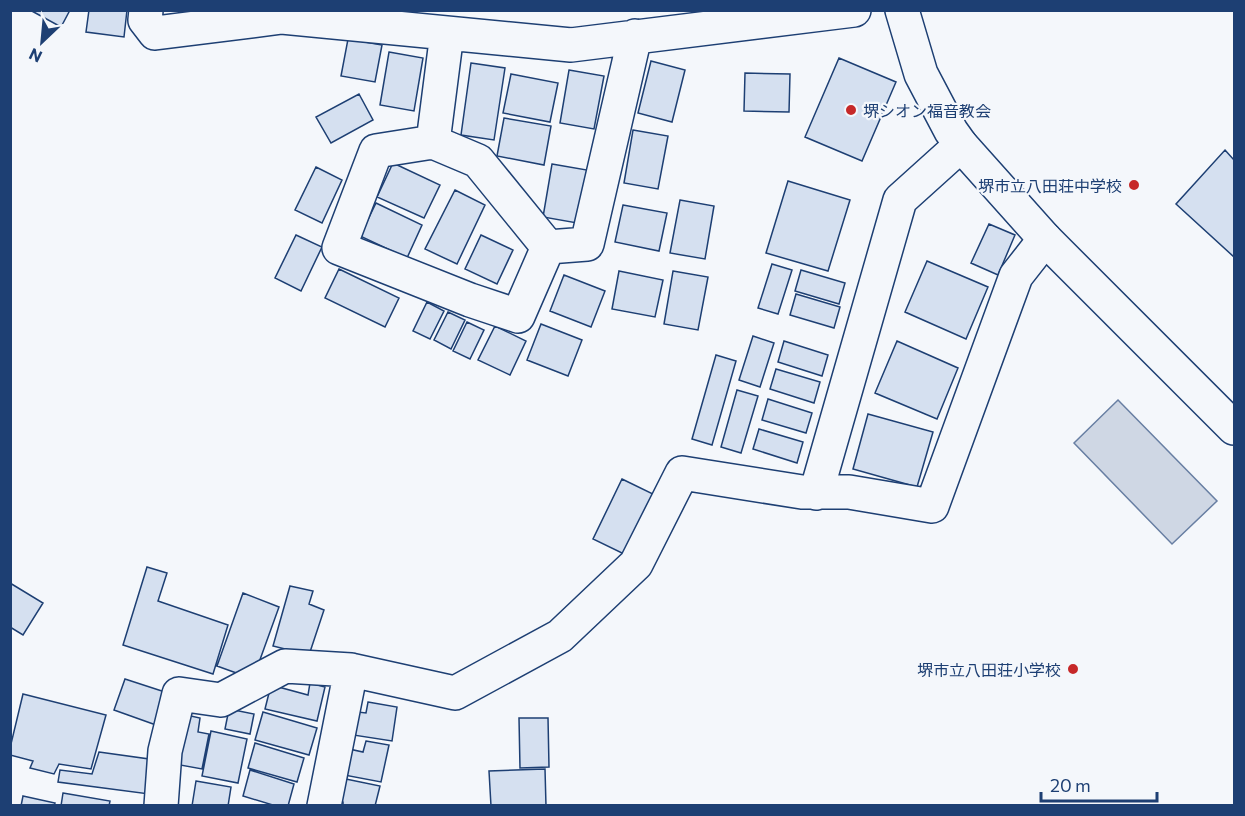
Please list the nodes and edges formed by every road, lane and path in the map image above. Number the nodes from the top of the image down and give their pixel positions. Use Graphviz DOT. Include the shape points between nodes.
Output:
graph roads {
  1 [pos="147,10"];
  2 [pos="854,10"];
  3 [pos="902,10"];
  4 [pos="708,19"];
  5 [pos="447,33"];
  6 [pos="635,36"];
  7 [pos="433,142"];
  8 [pos="961,145"];
  9 [pos="1045,239"];
  10 [pos="548,247"];
  11 [pos="1234,428"];
  12 [pos="816,493"];
  13 [pos="351,670"];
  14 [pos="161,806"];
  15 [pos="324,806"];
  1 -- 5 [label="street" via="145,20 155,33 282,17"];
  2 -- 4 [label="street"];
  3 -- 8 [label="street" via="921,74"];
  4 -- 6 [label="street"];
  5 -- 6 [label="street" via="571,45"];
  5 -- 7 [label="street"];
  6 -- 10 [label="street" via="587,244"];
  7 -- 10 [label="street" via="478,160"];
  7 -- 10 [label="street" via="376,151 339,248 519,316"];
  8 -- 9 [label="street"];
  8 -- 12 [label="street" via="900,200"];
  9 -- 11 [label="street"];
  9 -- 12 [label="street" via="1016,276 932,506 849,492"];
  12 -- 13 [label="street" via="682,473 636,564 560,636 455,693"];
  13 -- 14 [label="street" via="285,666 221,700 179,694 165,751"];
  13 -- 15 [label="street"];
}
